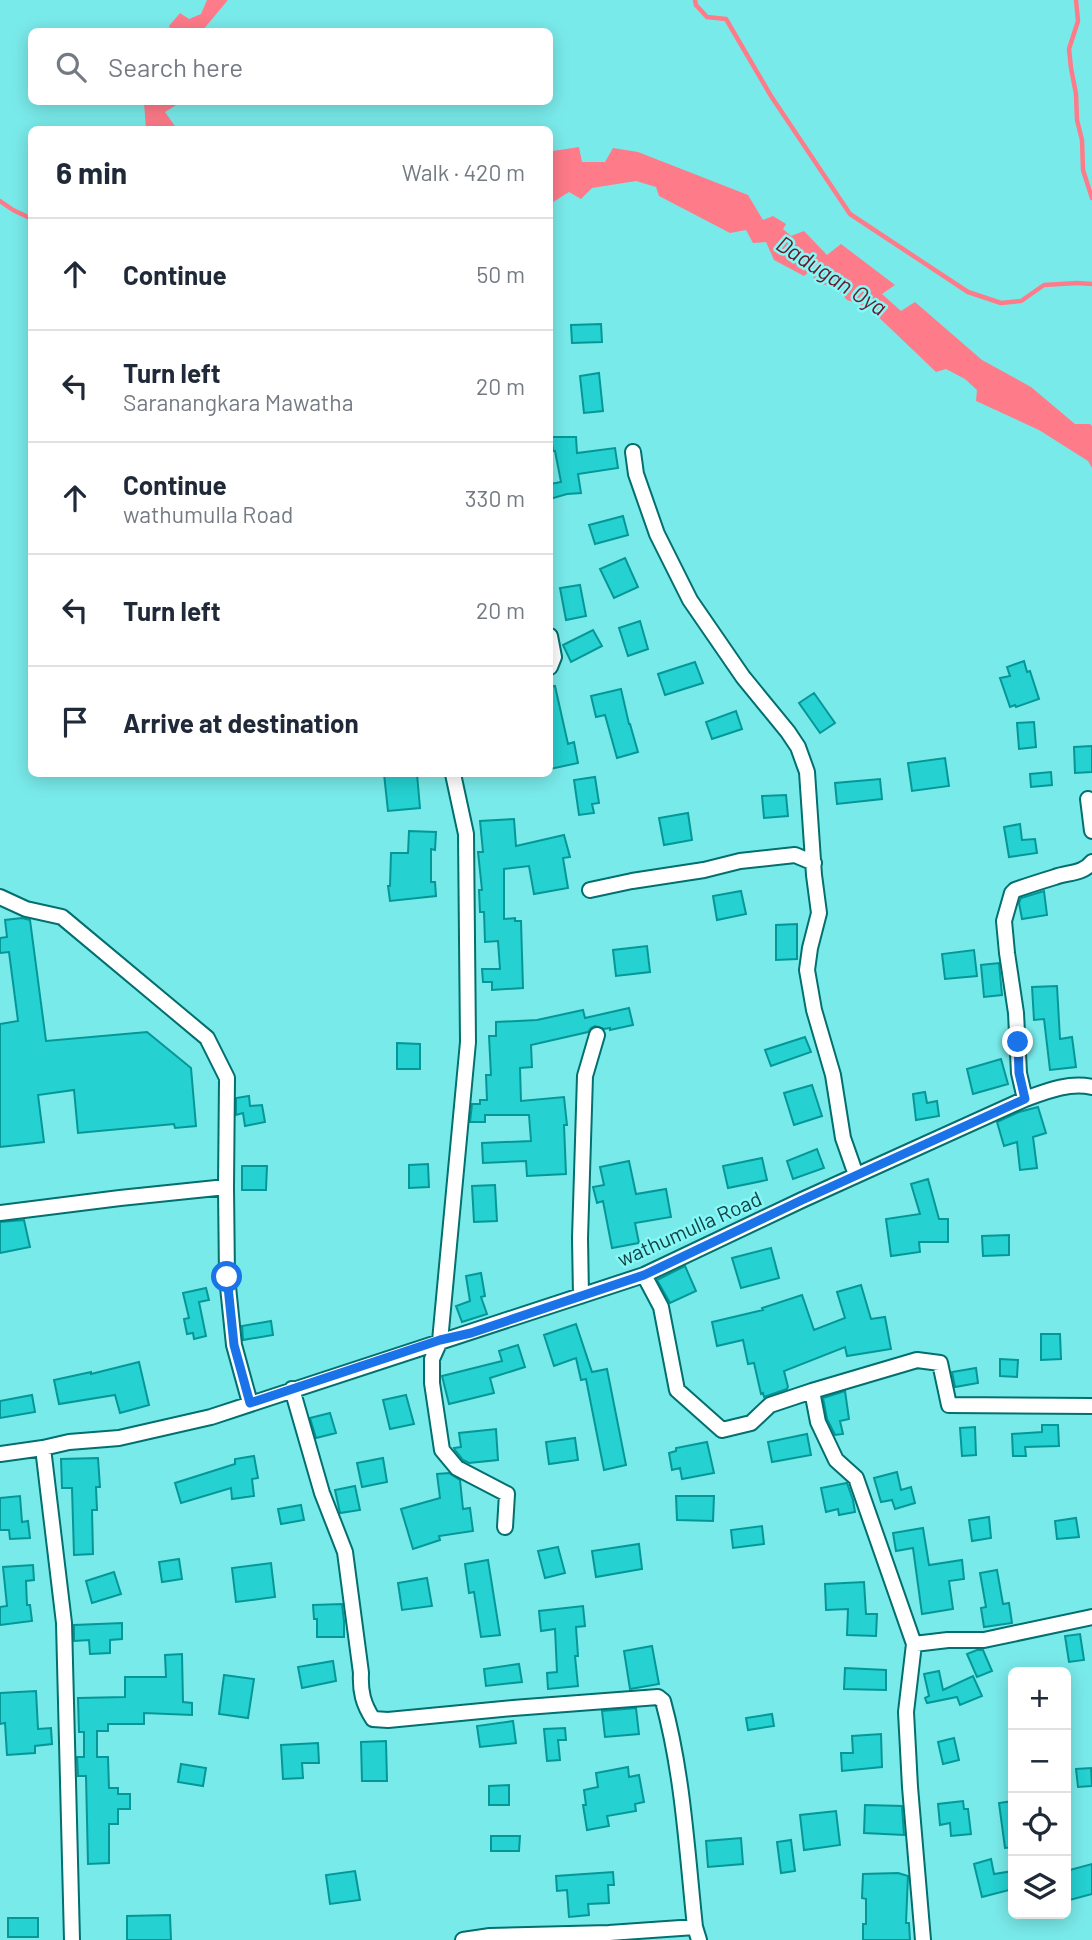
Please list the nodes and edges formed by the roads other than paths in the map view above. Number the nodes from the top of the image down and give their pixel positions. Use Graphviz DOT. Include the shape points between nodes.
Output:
graph roads {
  1 [pos="633,452"];
  2 [pos="454,777"];
  3 [pos="1088,799"];
  4 [pos="1092,831"];
  5 [pos="1092,862"];
  6 [pos="814,863"];
  7 [pos="590,890"];
  8 [pos="0,897"];
  9 [pos="597,1035"];
  10 [pos="1092,1087"];
  11 [pos="1025,1099"];
  12 [pos="856,1175"];
  13 [pos="226,1187"];
  14 [pos="0,1213"];
  15 [pos="644,1275"];
  16 [pos="581,1296"];
  17 [pos="440,1340"];
  18 [pos="292,1389"];
  19 [pos="813,1391"];
  20 [pos="250,1403"];
  21 [pos="1092,1406"];
  22 [pos="43,1448"];
  23 [pos="0,1454"];
  24 [pos="505,1527"];
  25 [pos="1092,1617"];
  26 [pos="914,1644"];
  27 [pos="697,1933"];
  28 [pos="72,1940"];
  29 [pos="463,1940"];
  30 [pos="923,1940"];
  1 -- 6 [label="street" via="657,534 690,600 798,747 807,772"];
  2 -- 17 [label="street" via="466,834 468,1042"];
  3 -- 4 [label="street"];
  5 -- 11 [label="street" via="1080,872 1016,890 1009,901 1004,920"];
  6 -- 7 [label="street" via="795,855 740,861"];
  6 -- 12 [label="street" via="820,913 807,970 843,1138"];
  8 -- 13 [label="street" via="62,917 208,1038 227,1078"];
  9 -- 16 [label="street" via="585,1076"];
  10 -- 11 [label="street, wathumulla Road" via="1078,1084"];
  11 -- 12 [label="street, wathumulla Road"];
  12 -- 15 [label="street, wathumulla Road"];
  13 -- 14 [label="street"];
  13 -- 20 [label="street" via="227,1277 234,1345"];
  15 -- 16 [label="street, wathumulla Road"];
  15 -- 19 [label="street" via="661,1307 677,1390 722,1430 751,1423 770,1405"];
  16 -- 17 [label="street, wathumulla Road"];
  17 -- 18 [label="street, wathumulla Road"];
  17 -- 24 [label="street" via="432,1359 432,1382 442,1450 457,1468 507,1494"];
  18 -- 20 [label="street, wathumulla Road"];
  18 -- 27 [label="street" via="321,1493 345,1552 360,1690 373,1719 659,1697 666,1710 681,1798"];
  19 -- 21 [label="street" via="916,1360 940,1363 949,1405"];
  19 -- 26 [label="street" via="817,1422 836,1460 856,1478"];
  20 -- 22 [label="street, wathumulla Road" via="119,1438"];
  22 -- 23 [label="street, wathumulla Road"];
  22 -- 28 [label="street" via="64,1623"];
  25 -- 26 [label="street" via="984,1640"];
  26 -- 30 [label="street" via="906,1712"];
  27 -- 29 [label="street"];
}
